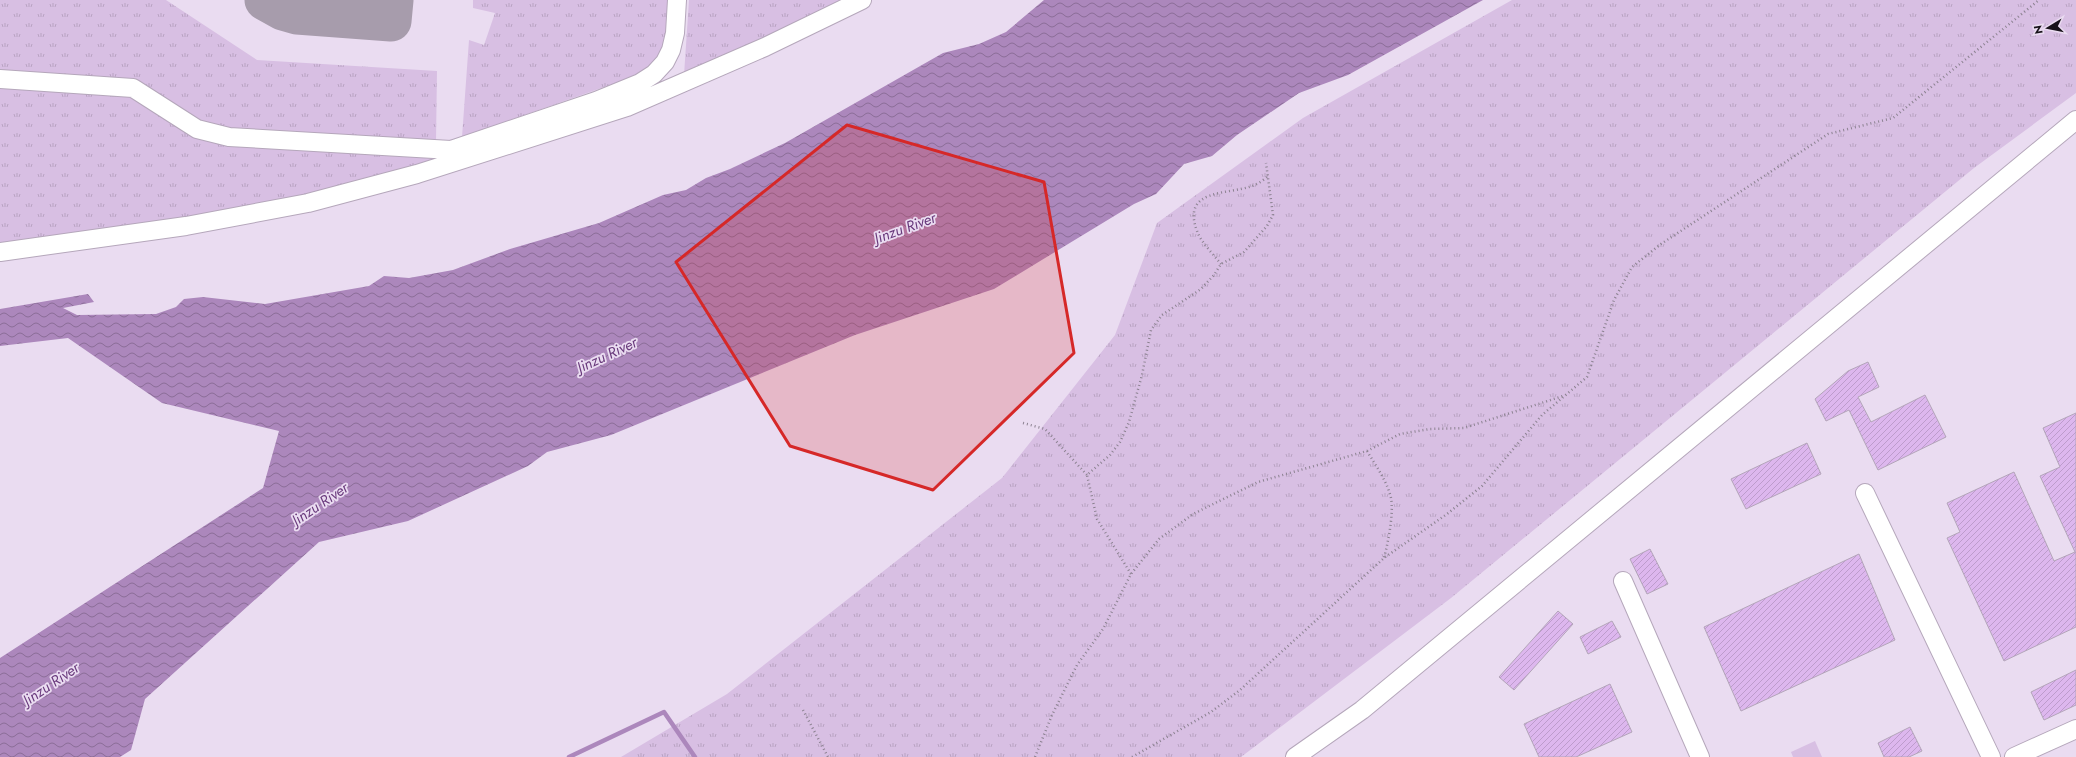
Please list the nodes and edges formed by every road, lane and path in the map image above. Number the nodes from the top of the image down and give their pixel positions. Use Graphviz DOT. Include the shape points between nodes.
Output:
graph roads {
  1 [pos="677,0"];
  2 [pos="862,0"];
  3 [pos="2039,0"];
  4 [pos="0,79"];
  5 [pos="2076,120"];
  6 [pos="1266,163"];
  7 [pos="1268,176"];
  8 [pos="0,252"];
  9 [pos="1221,264"];
  10 [pos="1565,396"];
  11 [pos="1023,423"];
  12 [pos="1367,451"];
  13 [pos="1087,475"];
  14 [pos="1866,493"];
  15 [pos="1384,558"];
  16 [pos="1131,574"];
  17 [pos="1622,581"];
  18 [pos="803,710"];
  19 [pos="2076,729"];
  20 [pos="828,757"];
  21 [pos="1035,757"];
  22 [pos="1132,757"];
  23 [pos="1294,757"];
  24 [pos="1700,757"];
  25 [pos="1991,757"];
  26 [pos="2014,757"];
  1 -- 4 [label="street" via="671,50 665,62 645,80 596,101 451,150 229,137 197,129 133,88"];
  2 -- 8 [label="street" via="765,47 627,107 417,174 308,204 186,226"];
  3 -- 10 [label="path" via="1893,118 1828,134 1661,244 1632,267 1614,300 1587,377"];
  5 -- 23 [label="street" via="1362,710"];
  6 -- 7 [label="path"];
  7 -- 9 [label="path" via="1273,215 1244,252"];
  7 -- 9 [label="path" via="1253,186 1207,196 1196,206 1194,215 1197,232"];
  9 -- 13 [label="path" via="1201,289 1162,315 1151,330 1129,422 1120,442 1110,455"];
  10 -- 12 [label="path" via="1464,428 1430,429 1400,434"];
  10 -- 15 [label="path" via="1542,415 1482,486"];
  11 -- 13 [label="path" via="1045,429"];
  12 -- 15 [label="path" via="1391,499 1389,533"];
  12 -- 16 [label="path" via="1258,482 1193,514 1159,539"];
  13 -- 16 [label="path" via="1097,519"];
  14 -- 25 [label="street"];
  15 -- 22 [label="path" via="1240,690 1211,712"];
  16 -- 21 [label="path" via="1103,629 1078,665 1052,715"];
  17 -- 24 [label="street"];
  18 -- 20 [label="path"];
  19 -- 26 [label="street"];
}
